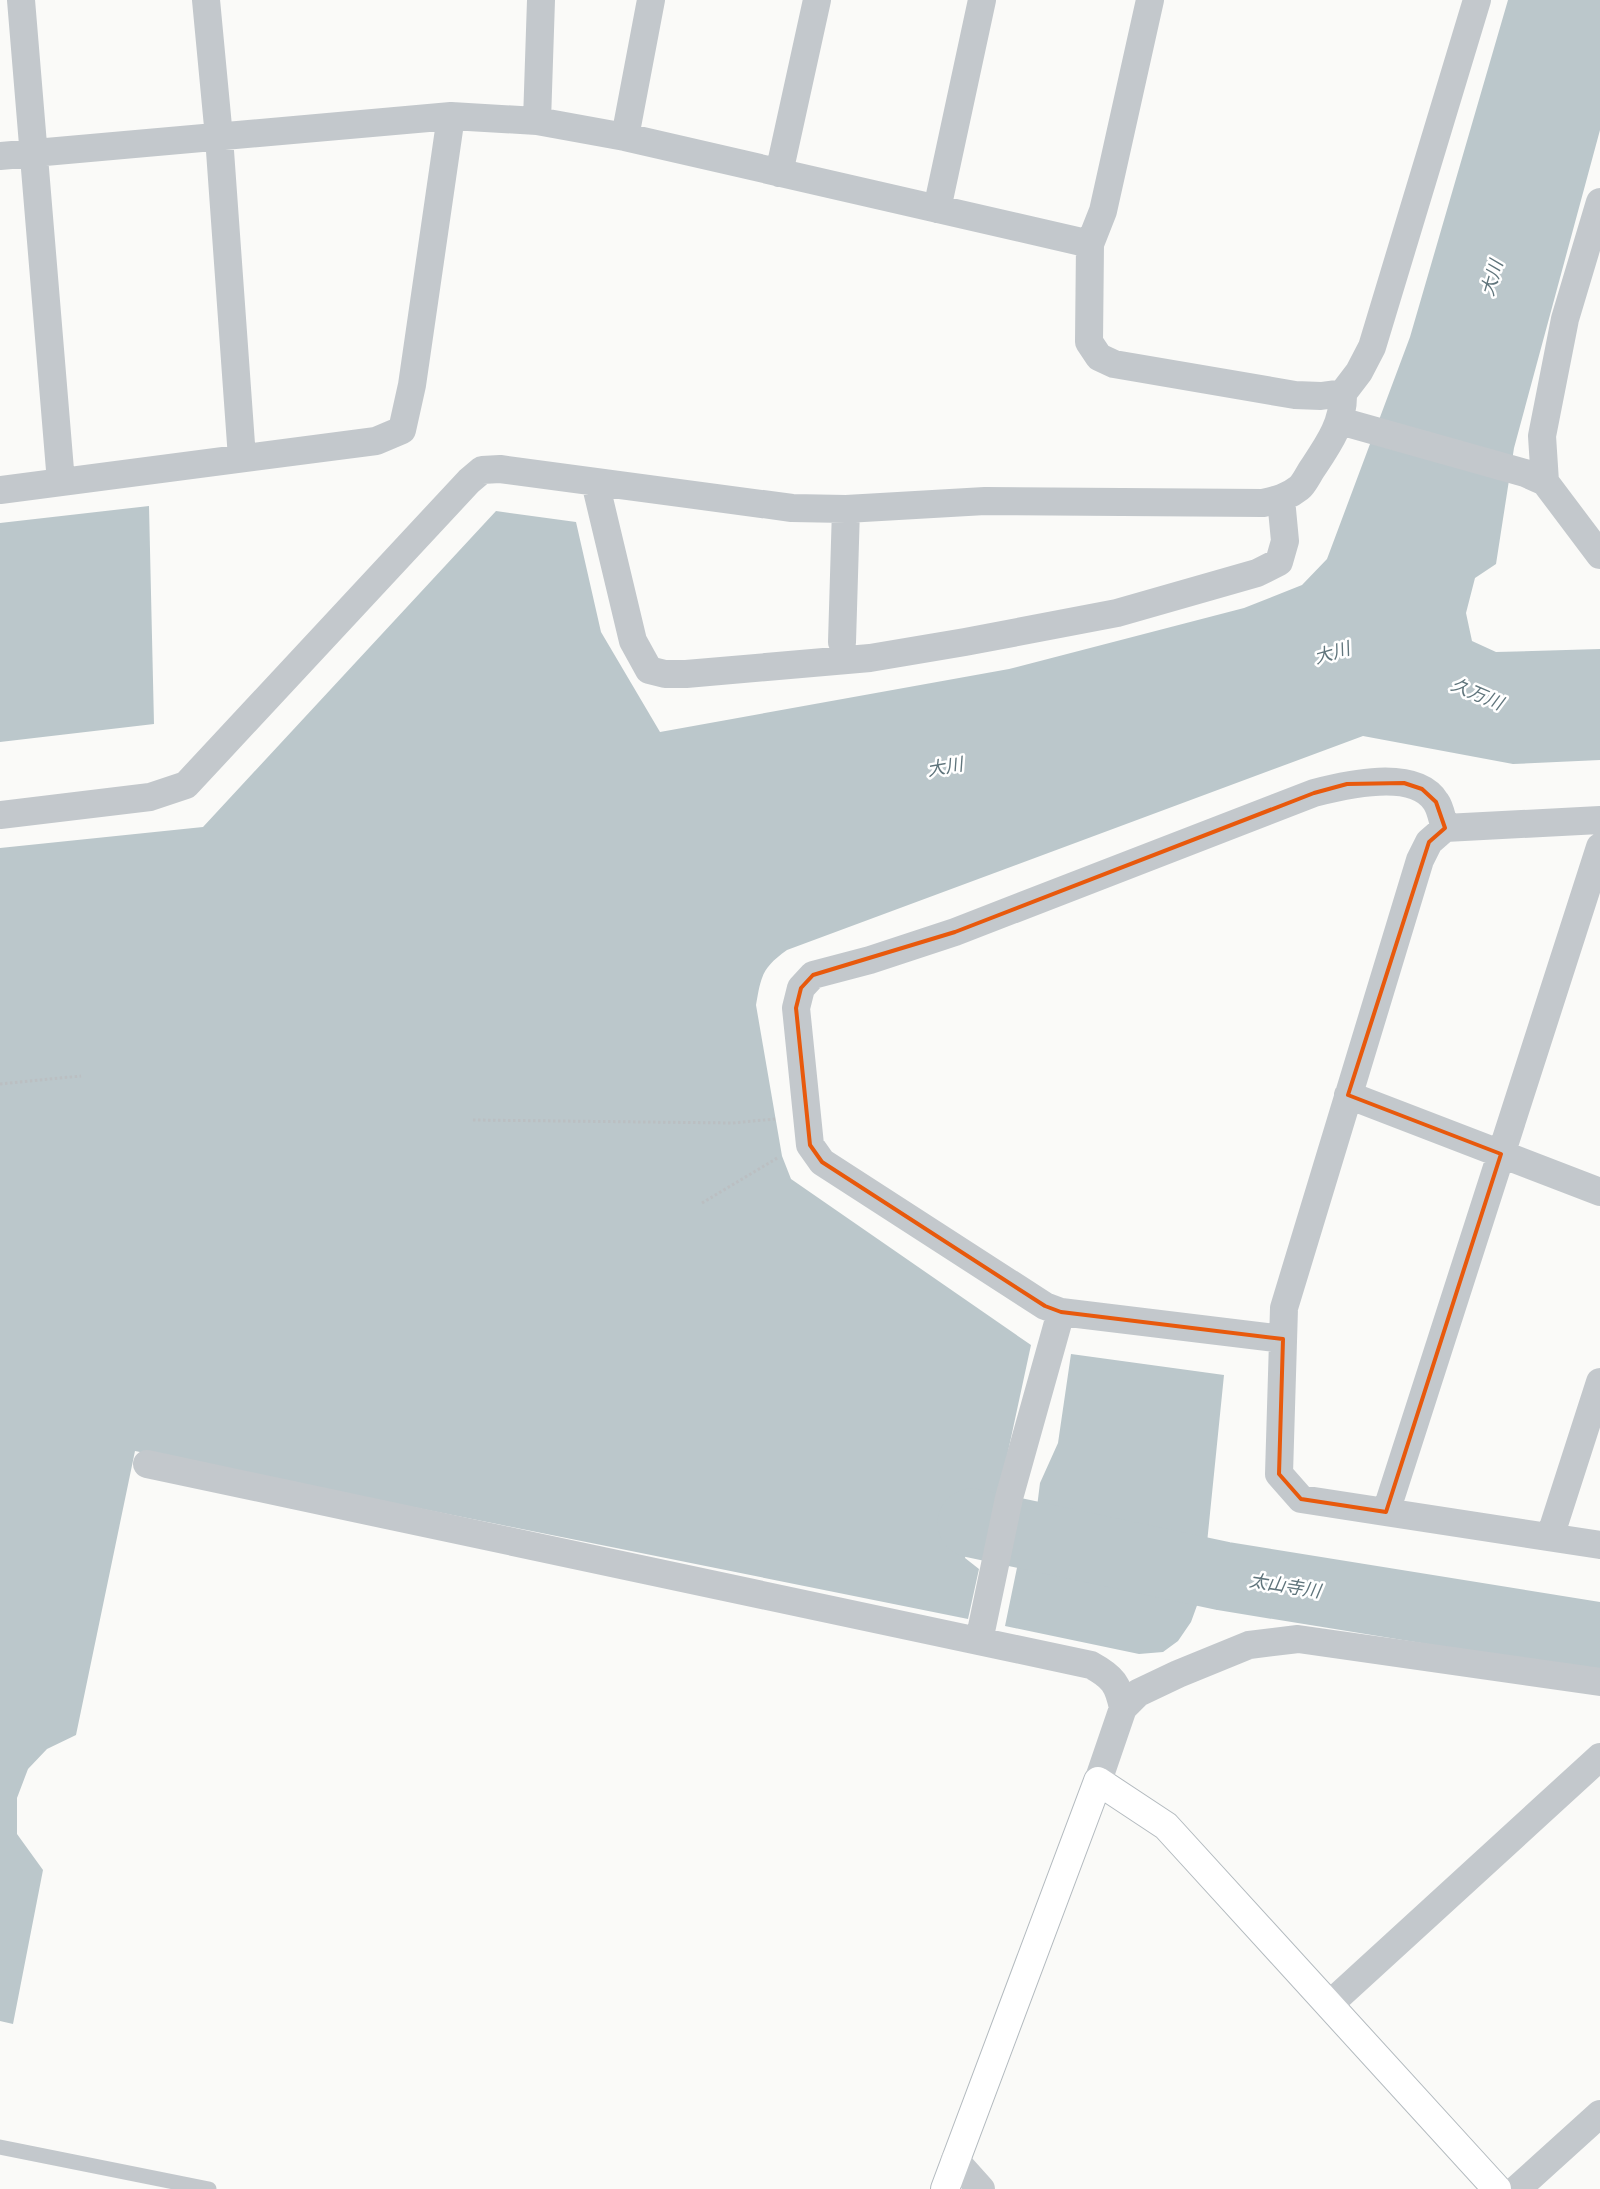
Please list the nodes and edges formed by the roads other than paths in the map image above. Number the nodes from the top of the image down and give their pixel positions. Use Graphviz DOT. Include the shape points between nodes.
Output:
graph roads {
  1 [pos="21,0"];
  2 [pos="206,0"];
  3 [pos="541,0"];
  4 [pos="651,0"];
  5 [pos="817,0"];
  6 [pos="982,0"];
  7 [pos="1150,0"];
  8 [pos="1477,0"];
  9 [pos="451,116"];
  10 [pos="537,121"];
  11 [pos="219,137"];
  12 [pos="626,137"];
  13 [pos="34,153"];
  14 [pos="0,156"];
  15 [pos="779,173"];
  16 [pos="1600,202"];
  17 [pos="937,209"];
  18 [pos="1090,244"];
  19 [pos="1343,392"];
  20 [pos="1350,424"];
  21 [pos="242,458"];
  22 [pos="1535,478"];
  23 [pos="61,482"];
  24 [pos="595,482"];
  25 [pos="0,490"];
  26 [pos="1281,499"];
  27 [pos="846,510"];
  28 [pos="1600,555"];
  29 [pos="842,642"];
  30 [pos="0,815"];
  31 [pos="1600,820"];
  32 [pos="1445,828"];
  33 [pos="1600,847"];
  34 [pos="1348,1095"];
  35 [pos="1501,1154"];
  36 [pos="1600,1192"];
  37 [pos="1060,1312"];
  38 [pos="1283,1339"];
  39 [pos="1600,1382"];
  40 [pos="147,1464"];
  41 [pos="1386,1512"];
  42 [pos="1550,1537"];
  43 [pos="1600,1544"];
  44 [pos="979,1641"];
  45 [pos="1600,1682"];
  46 [pos="1123,1708"];
  47 [pos="1600,1756"];
  48 [pos="1098,1781"];
  49 [pos="1330,2004"];
  50 [pos="1600,2114"];
  51 [pos="0,2147"];
  52 [pos="956,2160"];
  53 [pos="209,2189"];
  54 [pos="945,2189"];
  55 [pos="981,2189"];
  56 [pos="1497,2189"];
  57 [pos="1516,2189"];
  1 -- 13 [label="street"];
  2 -- 11 [label="street"];
  3 -- 10 [label="street"];
  4 -- 12 [label="street"];
  5 -- 15 [label="street"];
  6 -- 17 [label="street"];
  7 -- 18 [label="street" via="1103,211"];
  8 -- 19 [label="street" via="1372,347 1359,372"];
  9 -- 10 [label="street"];
  9 -- 11 [label="street"];
  9 -- 21 [label="street" via="412,385 402,430 376,441"];
  10 -- 12 [label="street"];
  11 -- 13 [label="street"];
  11 -- 21 [label="street"];
  12 -- 15 [label="street"];
  13 -- 14 [label="street"];
  13 -- 23 [label="street"];
  15 -- 17 [label="street"];
  16 -- 22 [label="street" via="1565,319"];
  17 -- 18 [label="street"];
  18 -- 19 [label="street" via="1089,342 1099,357 1114,364 1295,396"];
  19 -- 20 [label="street"];
  20 -- 22 [label="street"];
  20 -- 26 [label="street" via="1331,440 1299,488"];
  21 -- 23 [label="street"];
  22 -- 28 [label="street"];
  23 -- 25 [label="street"];
  24 -- 26 [label="street" via="633,641 649,670 665,674 870,658 1117,613 1257,573 1279,562 1285,541"];
  24 -- 27 [label="street" via="792,508"];
  24 -- 30 [label="street" via="500,469 482,470 186,785 150,797"];
  26 -- 27 [label="street" via="1263,503 985,501"];
  27 -- 29 [label="street"];
  31 -- 32 [label="street"];
  32 -- 34 [label="street" via="1429,842 1420,860"];
  32 -- 37 [label="street" via="1436,802 1422,789 1404,783 1347,784 1314,793 956,932 813,975 802,988 796,1008 810,1145 822,1162 1045,1306"];
  33 -- 35 [label="street"];
  34 -- 35 [label="street"];
  34 -- 38 [label="street" via="1284,1308"];
  35 -- 36 [label="street"];
  35 -- 41 [label="street"];
  37 -- 38 [label="street"];
  37 -- 44 [label="street" via="1009,1498"];
  38 -- 41 [label="street" via="1278,1474 1302,1499"];
  39 -- 42 [label="street"];
  40 -- 44 [label="street"];
  41 -- 42 [label="street"];
  42 -- 43 [label="street"];
  44 -- 46 [label="street" via="1091,1665 1108,1674 1119,1689"];
  45 -- 46 [label="street" via="1298,1639 1249,1645 1155,1684 1138,1693"];
  46 -- 48 [label="street"];
  47 -- 49 [label="street"];
  48 -- 49 [label="street" via="1166,1826"];
  48 -- 52 [label="street"];
  49 -- 56 [label="street"];
  50 -- 57 [label="street"];
  51 -- 53 [label="lane"];
  52 -- 54 [label="street"];
  52 -- 55 [label="street"];
}
